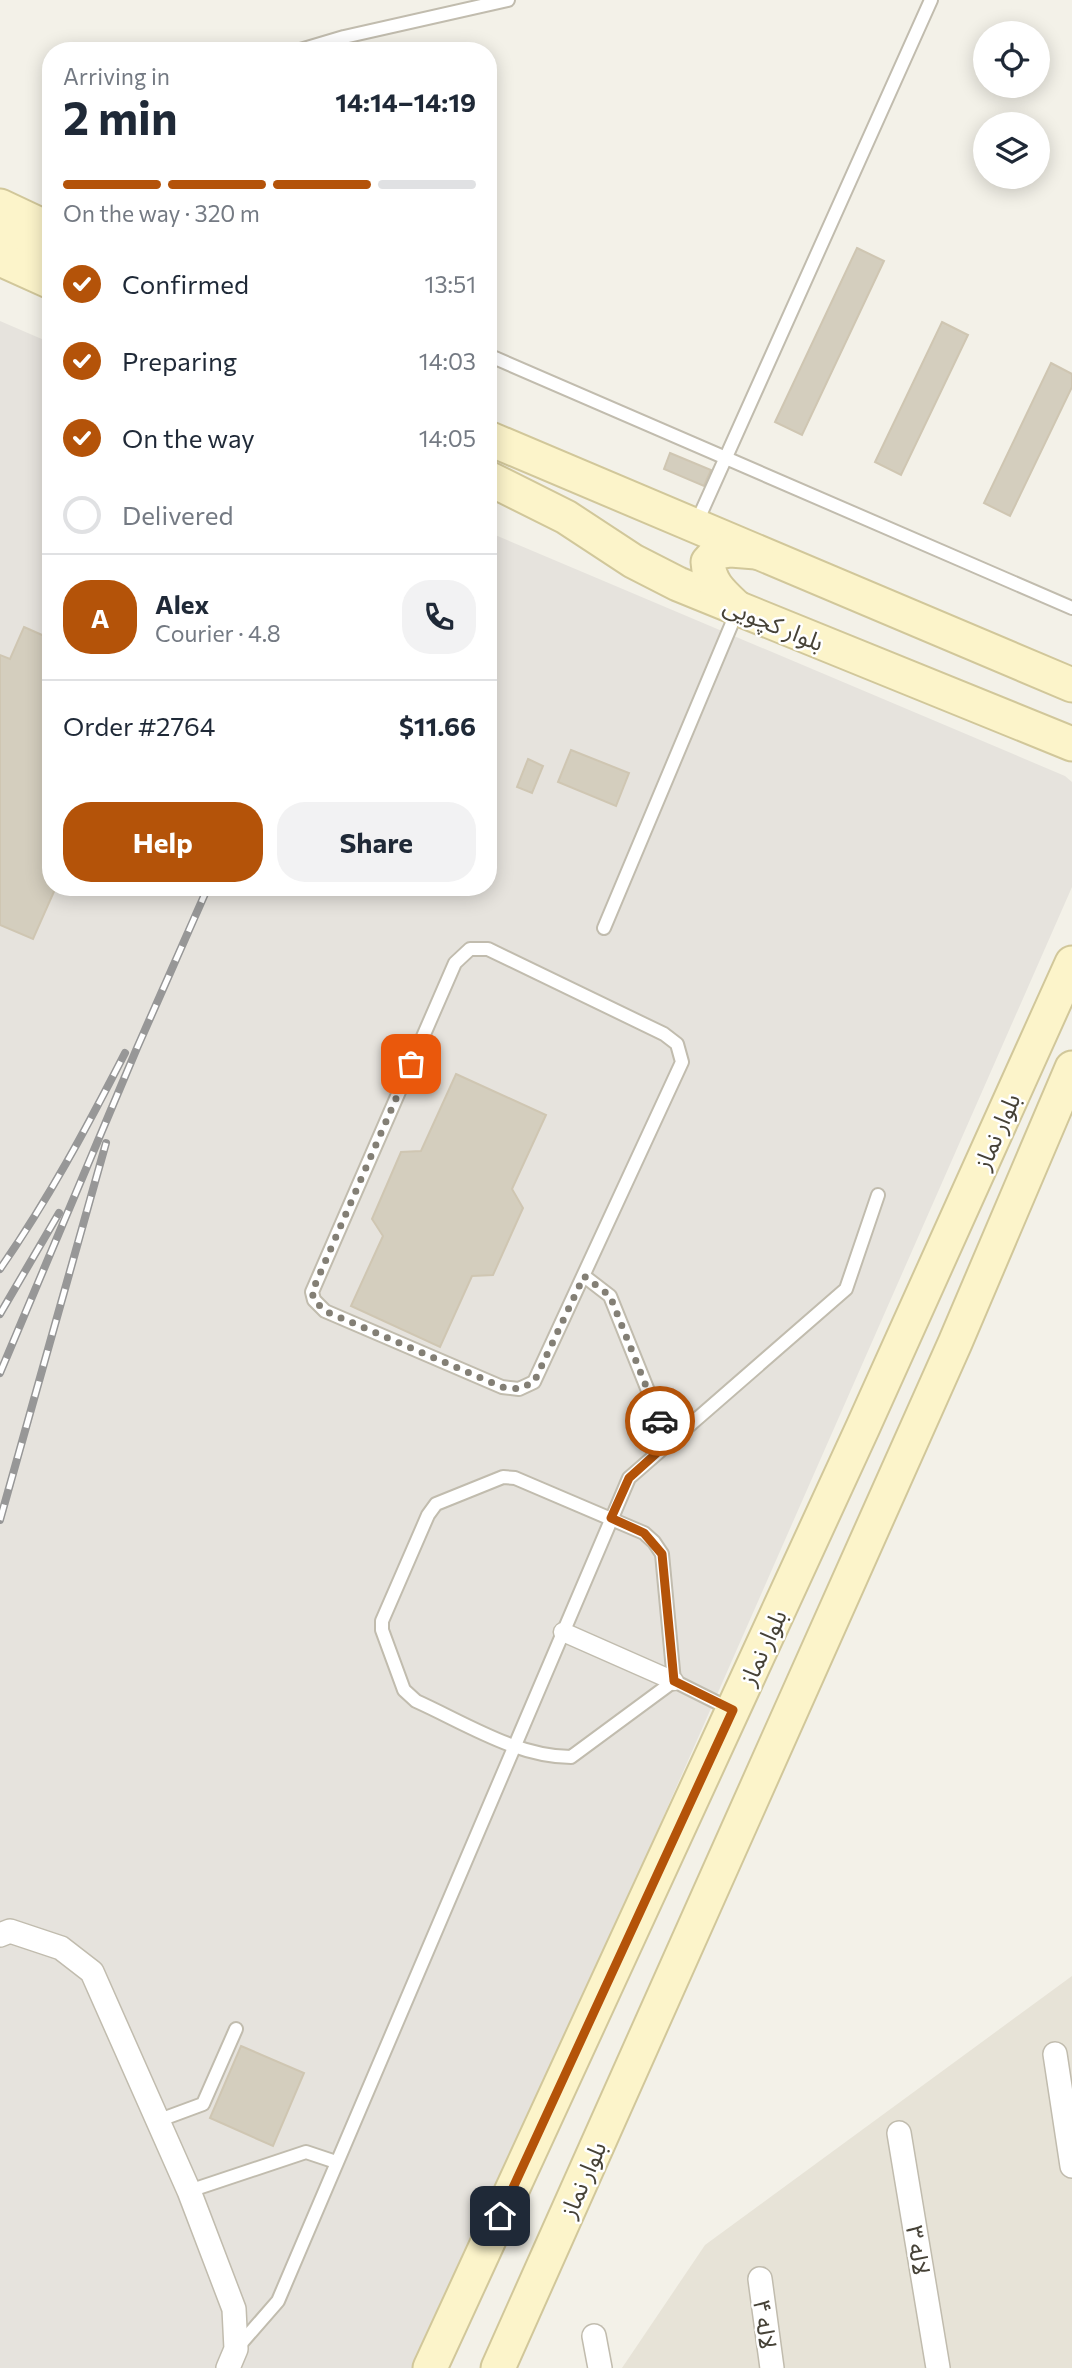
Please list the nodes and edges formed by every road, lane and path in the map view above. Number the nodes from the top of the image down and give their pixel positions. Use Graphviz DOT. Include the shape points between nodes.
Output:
graph roads {
  1 [pos="508,0"];
  2 [pos="931,0"];
  3 [pos="327,42"];
  4 [pos="0,206"];
  5 [pos="42,226"];
  6 [pos="0,233"];
  7 [pos="42,251"];
  8 [pos="0,259"];
  9 [pos="42,278"];
  10 [pos="0,284"];
  11 [pos="42,302"];
  12 [pos="497,359"];
  13 [pos="497,442"];
  14 [pos="726,459"];
  15 [pos="497,482"];
  16 [pos="695,524"];
  17 [pos="756,552"];
  18 [pos="1072,608"];
  19 [pos="738,609"];
  20 [pos="1072,685"];
  21 [pos="1072,744"];
  22 [pos="604,928"];
  23 [pos="1072,963"];
  24 [pos="1072,1068"];
  25 [pos="878,1195"];
  26 [pos="584,1276"];
  27 [pos="887,1373"];
  28 [pos="933,1394"];
  29 [pos="863,1427"];
  30 [pos="670,1441"];
  31 [pos="912,1441"];
  32 [pos="611,1518"];
  33 [pos="563,1632"];
  34 [pos="674,1681"];
  35 [pos="733,1710"];
  36 [pos="515,1747"];
  37 [pos="0,1935"];
  38 [pos="236,2029"];
  39 [pos="1055,2054"];
  40 [pos="158,2121"];
  41 [pos="899,2133"];
  42 [pos="336,2162"];
  43 [pos="1072,2166"];
  44 [pos="189,2192"];
  45 [pos="760,2279"];
  46 [pos="594,2336"];
  47 [pos="232,2359"];
  48 [pos="430,2368"];
  49 [pos="498,2368"];
  50 [pos="600,2368"];
  51 [pos="772,2368"];
  52 [pos="938,2368"];
  1 -- 3 [label="lane"];
  2 -- 14 [label="lane"];
  4 -- 5 [label="main road"];
  6 -- 7 [label="main road"];
  8 -- 9 [label="main road"];
  10 -- 11 [label="main road"];
  12 -- 14 [label="lane"];
  13 -- 16 [label="main road"];
  14 -- 16 [label="lane"];
  14 -- 18 [label="lane"];
  15 -- 19 [label="main road, بلوار کچویی" via="566,517 633,561"];
  16 -- 17 [label="main road"];
  17 -- 19 [label="main road" via="717,552 708,562 709,577"];
  17 -- 20 [label="main road"];
  19 -- 21 [label="main road, بلوار کچویی"];
  19 -- 22 [label="lane"];
  23 -- 27 [label="main road, بلوار نماز"];
  24 -- 28 [label="main road, بلوار نماز"];
  25 -- 30 [label="lane" via="845,1289"];
  26 -- 26 [label="lane" via="682,1062 677,1044 488,949 470,949 455,963 312,1292 314,1300 325,1311 502,1387 519,1389 534,1382"];
  26 -- 30 [label="lane" via="610,1296"];
  27 -- 28 [label="main road" via="892,1387 904,1397 919,1400"];
  27 -- 29 [label="main road, بلوار نماز"];
  28 -- 31 [label="main road, بلوار نماز"];
  29 -- 31 [label="main road" via="883,1416 895,1416"];
  29 -- 35 [label="main road, بلوار نماز"];
  30 -- 32 [label="lane" via="629,1478"];
  31 -- 49 [label="main road, بلوار نماز"];
  32 -- 33 [label="lane"];
  32 -- 34 [label="lane" via="644,1533 662,1554"];
  32 -- 36 [label="lane" via="503,1477 436,1504 382,1621 404,1690 416,1701"];
  33 -- 34 [label="street"];
  33 -- 36 [label="lane"];
  34 -- 35 [label="lane"];
  34 -- 36 [label="lane" via="571,1757 551,1757"];
  35 -- 48 [label="main road, بلوار نماز"];
  36 -- 42 [label="lane"];
  37 -- 40 [label="street" via="10,1931 61,1948 92,1972"];
  38 -- 40 [label="lane" via="203,2104"];
  39 -- 43 [label="street"];
  40 -- 44 [label="street"];
  41 -- 52 [label="street, لاله ۳"];
  42 -- 44 [label="lane" via="306,2152"];
  42 -- 47 [label="lane" via="278,2301"];
  44 -- 47 [label="street" via="234,2309"];
  45 -- 51 [label="street, لاله ۴"];
  46 -- 50 [label="street"];
}
